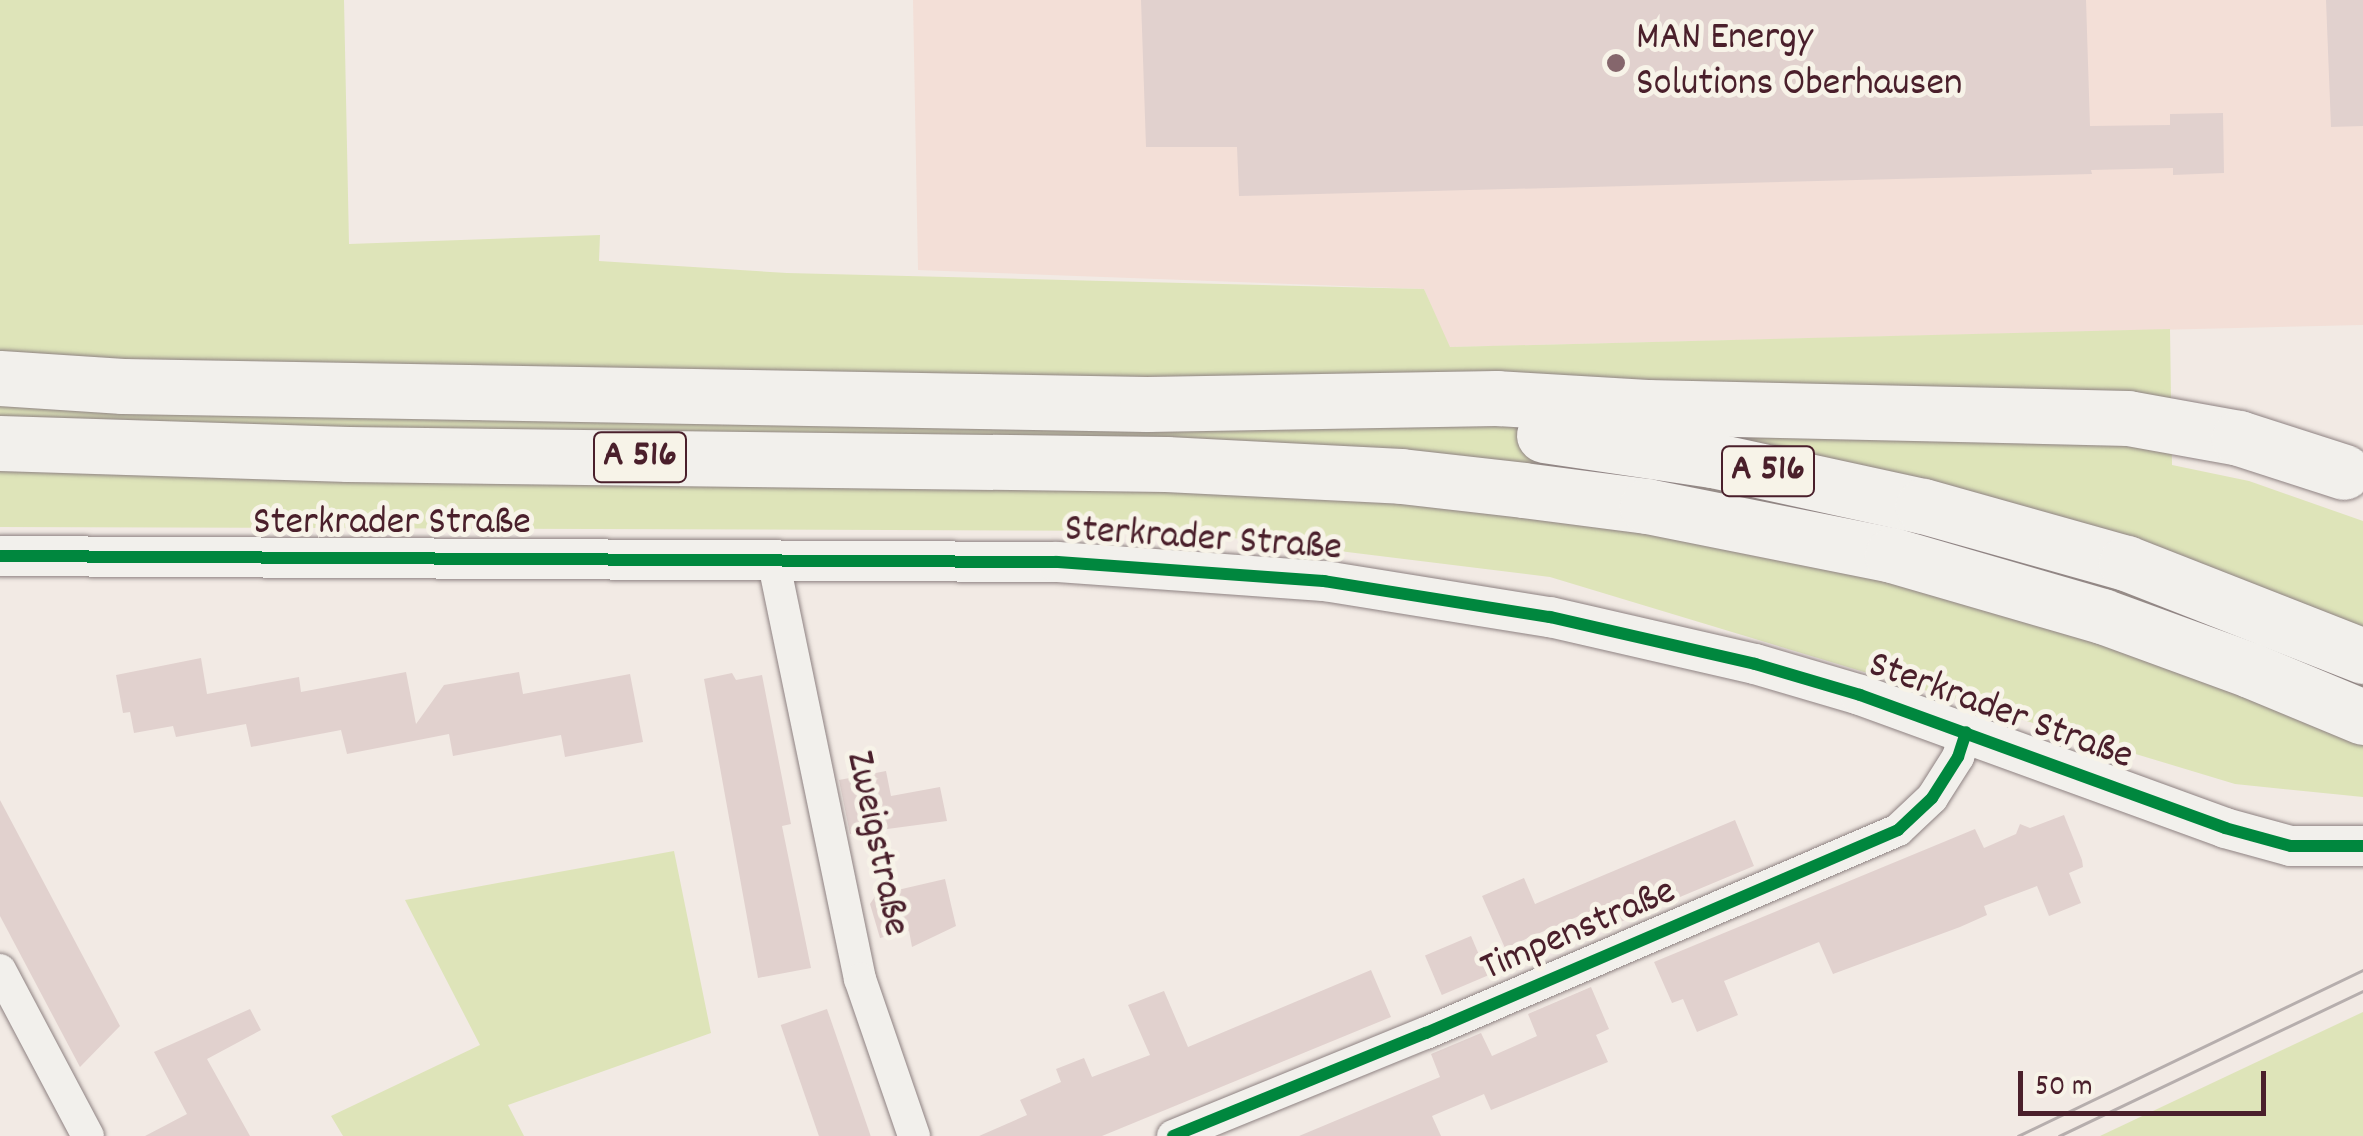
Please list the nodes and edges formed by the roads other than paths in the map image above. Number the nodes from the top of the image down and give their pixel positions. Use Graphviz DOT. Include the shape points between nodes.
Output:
graph roads {
  1 [pos="0,378"];
  2 [pos="1147,404"];
  3 [pos="0,443"];
  4 [pos="2344,472"];
  5 [pos="0,556"];
  6 [pos="774,564"];
  7 [pos="2363,656"];
  8 [pos="2363,717"];
  9 [pos="1966,732"];
  10 [pos="2363,846"];
  11 [pos="0,970"];
  12 [pos="88,1136"];
  13 [pos="914,1136"];
  14 [pos="1173,1136"];
  1 -- 2 [label="highway, A 516" via="123,386"];
  2 -- 4 [label="highway" via="1496,398 2128,418 2239,438"];
  2 -- 7 [label="highway, A 516" via="1550,435 1818,481 2126,563"];
  3 -- 8 [label="highway, A 516" via="1166,464 1400,476 1523,490 1647,506 1892,555 2102,616"];
  5 -- 6 [label="street, Sterkrader Straße"];
  6 -- 9 [label="street, Sterkrader Straße" via="1057,562 1324,580 1644,636 1860,695"];
  6 -- 13 [label="street, Zweigstraße" via="860,979"];
  9 -- 10 [label="street, Sterkrader Straße" via="2225,828 2292,846"];
  9 -- 14 [label="street, Timpenstraße" via="1932,798 1898,830"];
  11 -- 12 [label="street"];
}
